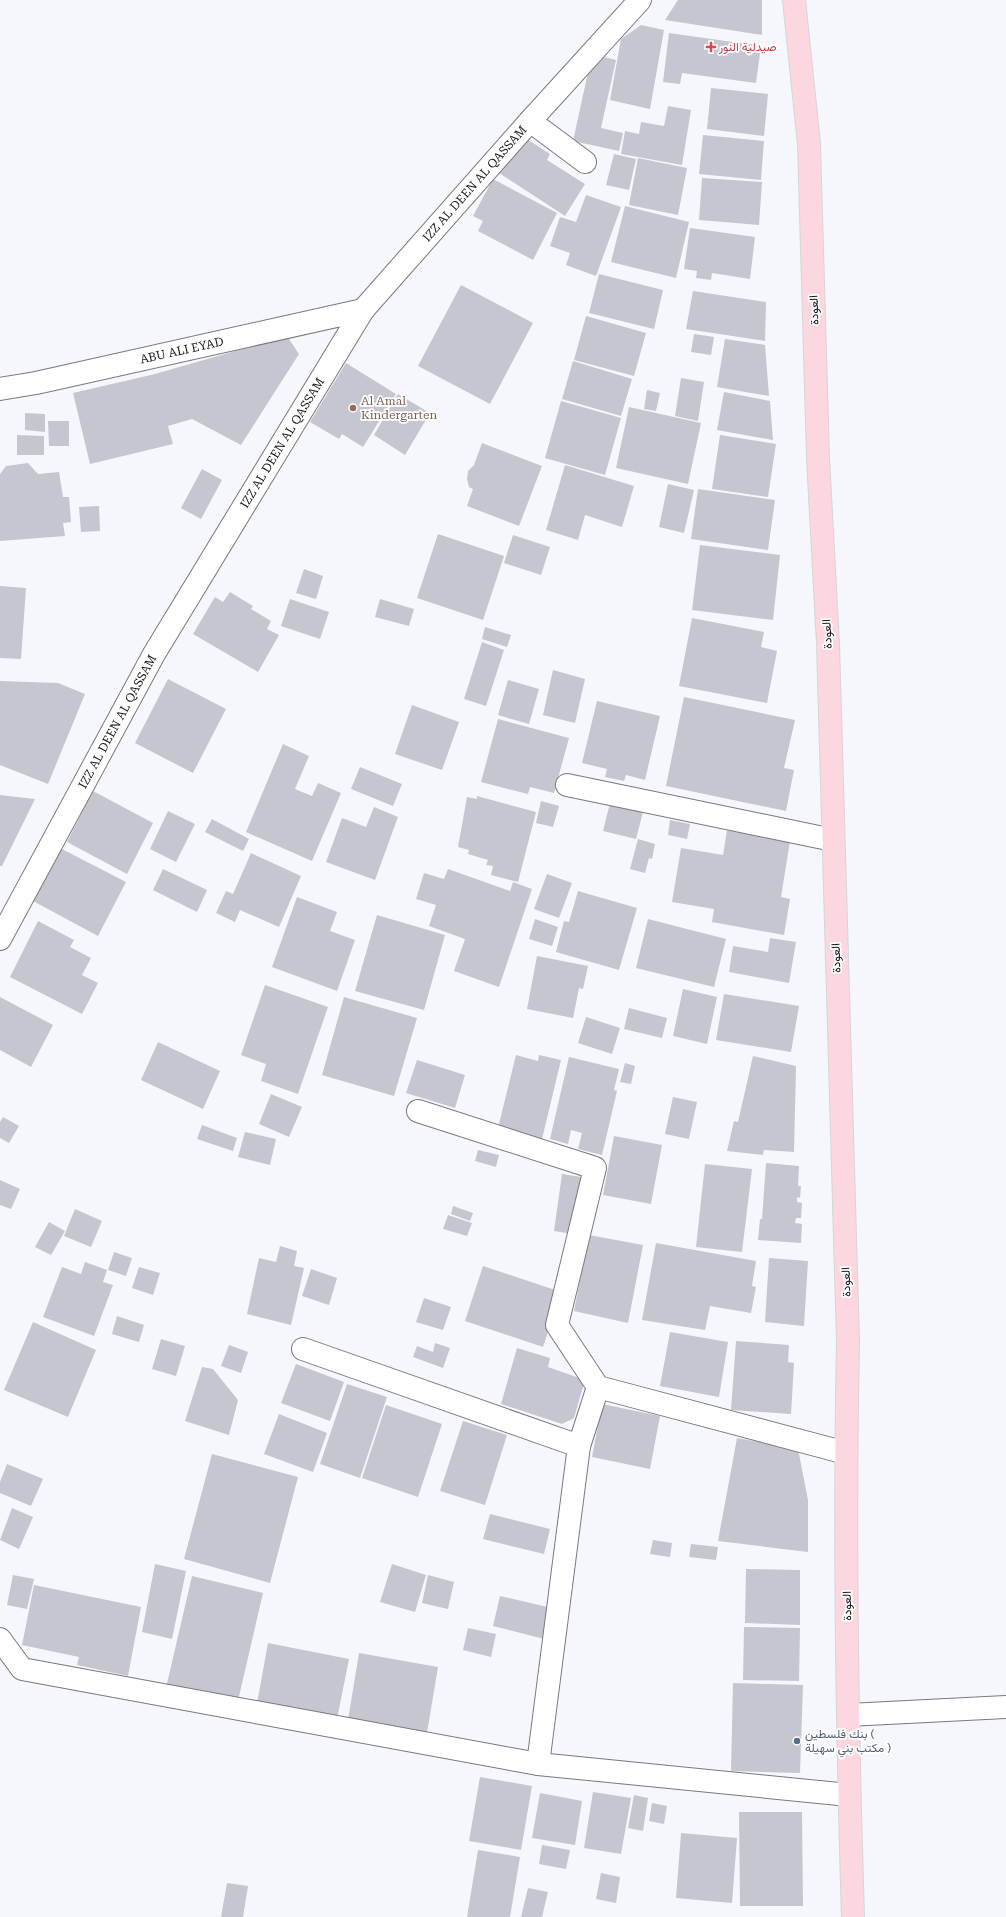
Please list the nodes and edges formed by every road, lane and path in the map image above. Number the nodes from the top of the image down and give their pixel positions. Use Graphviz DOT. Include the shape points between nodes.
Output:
graph roads {
  1 [pos="640,0"];
  2 [pos="794,0"];
  3 [pos="530,121"];
  4 [pos="585,162"];
  5 [pos="363,310"];
  6 [pos="0,389"];
  7 [pos="567,785"];
  8 [pos="833,840"];
  9 [pos="0,939"];
  10 [pos="418,1111"];
  11 [pos="303,1350"];
  12 [pos="598,1387"];
  13 [pos="579,1446"];
  14 [pos="846,1453"];
  15 [pos="0,1639"];
  16 [pos="1006,1706"];
  17 [pos="848,1715"];
  18 [pos="538,1764"];
  19 [pos="849,1795"];
  20 [pos="853,1917"];
  1 -- 3 [label="street, IZZ AL DEEN AL QASSAM"];
  2 -- 8 [label="main road, العودة" via="809,144"];
  3 -- 4 [label="street"];
  3 -- 5 [label="street, IZZ AL DEEN AL QASSAM"];
  5 -- 6 [label="street, ABU ALI EYAD"];
  5 -- 9 [label="street, IZZ AL DEEN AL QASSAM" via="154,654"];
  7 -- 8 [label="street"];
  8 -- 14 [label="main road, العودة" via="848,1342"];
  10 -- 12 [label="street" via="594,1168 557,1325"];
  11 -- 13 [label="street"];
  12 -- 13 [label="street"];
  12 -- 14 [label="street"];
  13 -- 18 [label="street"];
  14 -- 17 [label="main road, العودة"];
  15 -- 18 [label="street" via="22,1669"];
  16 -- 17 [label="street"];
  17 -- 19 [label="main road, العودة"];
  18 -- 19 [label="street"];
  19 -- 20 [label="main road, العودة"];
}
